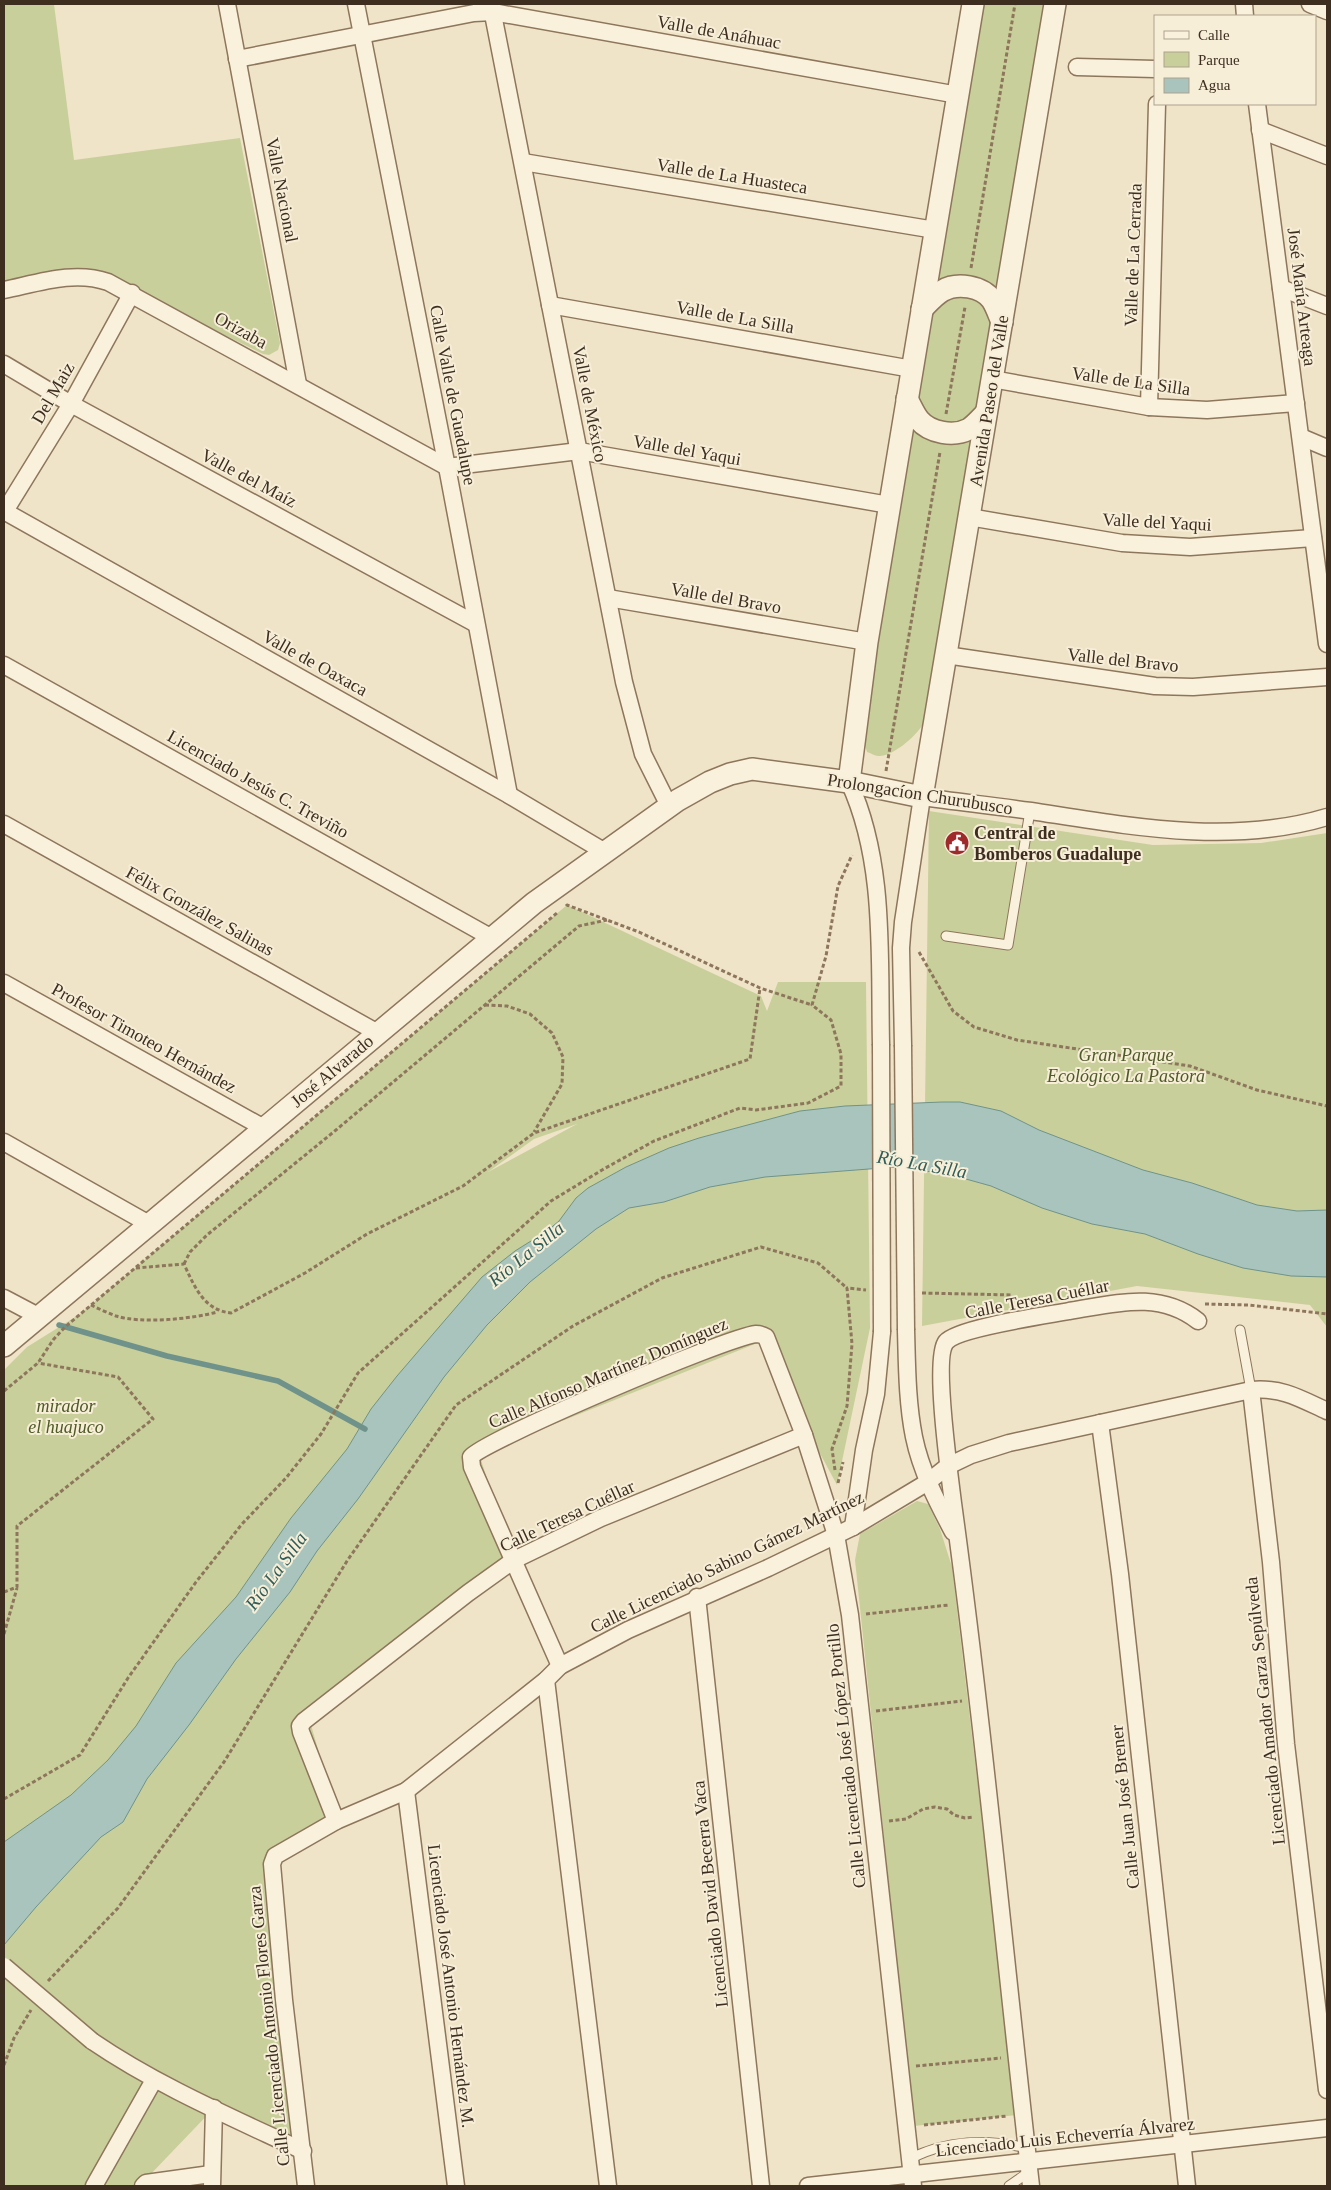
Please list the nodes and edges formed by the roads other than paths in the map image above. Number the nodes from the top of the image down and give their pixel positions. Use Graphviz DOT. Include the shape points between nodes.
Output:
graph roads {
  1 [pos="227,4"];
  2 [pos="356,4"];
  3 [pos="973,4"];
  4 [pos="1055,4"];
  5 [pos="1310,4"];
  6 [pos="492,8"];
  7 [pos="1327,10"];
  8 [pos="362,34"];
  9 [pos="238,59"];
  10 [pos="1077,67"];
  11 [pos="1154,68"];
  12 [pos="958,95"];
  13 [pos="1158,105"];
  14 [pos="1256,105"];
  15 [pos="1260,130"];
  16 [pos="1327,156"];
  17 [pos="523,162"];
  18 [pos="935,230"];
  19 [pos="1281,288"];
  20 [pos="4,290"];
  21 [pos="132,293"];
  22 [pos="550,305"];
  23 [pos="1327,306"];
  24 [pos="922,309"];
  25 [pos="1002,322"];
  26 [pos="4,364"];
  27 [pos="912,369"];
  28 [pos="992,380"];
  29 [pos="298,384"];
  30 [pos="907,399"];
  31 [pos="1296,402"];
  32 [pos="71,404"];
  33 [pos="1149,407"];
  34 [pos="986,413"];
  35 [pos="1301,438"];
  36 [pos="1327,448"];
  37 [pos="579,452"];
  38 [pos="447,467"];
  39 [pos="890,505"];
  40 [pos="4,511"];
  41 [pos="969,517"];
  42 [pos="1314,538"];
  43 [pos="608,598"];
  44 [pos="1325,614"];
  45 [pos="476,624"];
  46 [pos="866,642"];
  47 [pos="1327,644"];
  48 [pos="946,655"];
  49 [pos="4,665"];
  50 [pos="1327,677"];
  51 [pos="848,782"];
  52 [pos="508,795"];
  53 [pos="922,797"];
  54 [pos="669,806"];
  55 [pos="1030,811"];
  56 [pos="1327,817"];
  57 [pos="4,824"];
  58 [pos="605,852"];
  59 [pos="946,936"];
  60 [pos="492,938"];
  61 [pos="4,983"];
  62 [pos="378,1033"];
  63 [pos="264,1128"];
  64 [pos="4,1142"];
  65 [pos="149,1224"];
  66 [pos="4,1298"];
  67 [pos="40,1317"];
  68 [pos="1198,1321"];
  69 [pos="1240,1330"];
  70 [pos="763,1335"];
  71 [pos="4,1346"];
  72 [pos="1251,1390"];
  73 [pos="1327,1411"];
  74 [pos="1100,1423"];
  75 [pos="804,1435"];
  76 [pos="948,1466"];
  77 [pos="928,1482"];
  78 [pos="853,1527"];
  79 [pos="836,1535"];
  80 [pos="958,1539"];
  81 [pos="514,1560"];
  82 [pos="697,1598"];
  83 [pos="560,1666"];
  84 [pos="546,1680"];
  85 [pos="406,1791"];
  86 [pos="336,1821"];
  87 [pos="272,1861"];
  88 [pos="4,1966"];
  89 [pos="154,2080"];
  90 [pos="1327,2090"];
  91 [pos="214,2108"];
  92 [pos="1327,2128"];
  93 [pos="1182,2143"];
  94 [pos="303,2151"];
  95 [pos="1029,2167"];
  96 [pos="912,2173"];
  97 [pos="212,2180"];
  98 [pos="94,2186"];
  99 [pos="143,2186"];
  100 [pos="306,2186"];
  101 [pos="456,2186"];
  102 [pos="608,2186"];
  103 [pos="761,2186"];
  104 [pos="808,2186"];
  105 [pos="1009,2186"];
  106 [pos="1187,2186"];
  1 -- 9 [label="street, Valle Nacional"];
  2 -- 8 [label="street, Calle Valle de Guadalupe"];
  3 -- 12 [label="street"];
  4 -- 25 [label="street, Avenida Paseo del Valle"];
  5 -- 7 [label="street"];
  6 -- 8 [label="street, Valle de Anáhuac"];
  6 -- 12 [label="street, Valle de Anáhuac"];
  6 -- 17 [label="street, Valle de México"];
  8 -- 9 [label="street, Valle de Anáhuac"];
  8 -- 38 [label="street, Calle Valle de Guadalupe"];
  9 -- 29 [label="street, Valle Nacional"];
  10 -- 11 [label="street"];
  12 -- 18 [label="street"];
  13 -- 33 [label="street, Valle de La Cerrada"];
  14 -- 15 [label="street, José María Arteaga"];
  15 -- 16 [label="street"];
  15 -- 19 [label="street, José María Arteaga"];
  17 -- 18 [label="street, Valle de La Huasteca"];
  17 -- 22 [label="street, Valle de México"];
  18 -- 24 [label="street"];
  19 -- 23 [label="street"];
  19 -- 31 [label="street, José María Arteaga"];
  20 -- 21 [label="street, Orizaba" via="80,275 94,277"];
  21 -- 29 [label="street, Orizaba"];
  21 -- 32 [label="street, Del Maiz"];
  22 -- 27 [label="street, Valle de La Silla"];
  22 -- 37 [label="street, Valle de México"];
  24 -- 25 [label="street" via="948,288 968,287 992,299"];
  24 -- 27 [label="street"];
  25 -- 28 [label="street, Avenida Paseo del Valle"];
  26 -- 32 [label="street, Valle del Maíz"];
  27 -- 30 [label="street"];
  28 -- 33 [label="street, Valle de La Silla"];
  28 -- 34 [label="street, Avenida Paseo del Valle"];
  29 -- 38 [label="street, Orizaba"];
  30 -- 34 [label="street" via="925,426 943,433 970,429"];
  30 -- 39 [label="street"];
  31 -- 33 [label="street, Valle de La Silla" via="1207,410"];
  31 -- 35 [label="street, José María Arteaga"];
  32 -- 40 [label="street, Del Maiz"];
  32 -- 45 [label="street, Valle del Maíz"];
  34 -- 41 [label="street, Avenida Paseo del Valle"];
  35 -- 36 [label="street"];
  35 -- 42 [label="street, José María Arteaga"];
  37 -- 38 [label="street, Valle del Yaqui"];
  37 -- 39 [label="street, Valle del Yaqui"];
  37 -- 43 [label="street, Valle de México"];
  38 -- 45 [label="street, Calle Valle de Guadalupe"];
  39 -- 46 [label="street"];
  40 -- 52 [label="street, Valle de Oaxaca"];
  41 -- 42 [label="street, Valle del Yaqui" via="1122,543 1190,548"];
  41 -- 48 [label="street, Avenida Paseo del Valle"];
  42 -- 44 [label="street, José María Arteaga"];
  43 -- 46 [label="street, Valle del Bravo"];
  43 -- 54 [label="street, Valle de México" via="624,682 643,754"];
  44 -- 47 [label="street, José María Arteaga"];
  45 -- 52 [label="street, Calle Valle de Guadalupe"];
  46 -- 51 [label="street"];
  48 -- 50 [label="street, Valle del Bravo" via="1155,686 1193,687"];
  48 -- 53 [label="street, Avenida Paseo del Valle"];
  49 -- 60 [label="street, Licenciado Jesús C. Treviño"];
  51 -- 53 [label="street, Prolongacíon Churubusco"];
  51 -- 54 [label="street, Prolongacíon Churubusco" via="742,770 710,782"];
  51 -- 78 [label="street, bridge" via="863,817 876,891 881,1044 882,1332 876,1394"];
  52 -- 58 [label="street, Valle de Oaxaca"];
  53 -- 55 [label="street, Prolongacíon Churubusco"];
  53 -- 77 [label="street, bridge" via="901,948 906,1330 912,1424"];
  54 -- 58 [label="street, José Alvarado"];
  55 -- 56 [label="street, Prolongacíon Churubusco" via="1172,832 1264,830"];
  55 -- 59 [label="lane" via="1008,945"];
  57 -- 62 [label="street, Félix González Salinas"];
  58 -- 60 [label="street, José Alvarado"];
  60 -- 62 [label="street, José Alvarado"];
  61 -- 63 [label="street, Profesor Timoteo Hernández"];
  62 -- 63 [label="street, José Alvarado"];
  63 -- 65 [label="street, José Alvarado"];
  64 -- 65 [label="street"];
  65 -- 67 [label="street, José Alvarado"];
  66 -- 67 [label="street"];
  67 -- 71 [label="street, José Alvarado"];
  68 -- 76 [label="street, Calle Teresa Cuéllar" via="1184,1310 1140,1300 1045,1315 952,1337 946,1342 941,1357"];
  69 -- 72 [label="lane, Licenciado Amador Garza Sepúlveda"];
  70 -- 75 [label="street, Calle Licenciado José López Portillo" via="770,1341"];
  70 -- 81 [label="street, Calle Alfonso Martínez Domínguez" via="746,1336 692,1355 476,1451 471,1457 472,1467"];
  72 -- 73 [label="street, Calle Licenciado Sabino Gámez Martínez" via="1266,1388 1286,1392"];
  72 -- 74 [label="street, Calle Licenciado Sabino Gámez Martínez"];
  72 -- 90 [label="street, Licenciado Amador Garza Sepúlveda" via="1271,1562 1286,1744"];
  74 -- 76 [label="street, Calle Licenciado Sabino Gámez Martínez" via="1009,1443"];
  74 -- 93 [label="street, Calle Juan José Brener" via="1120,1574"];
  75 -- 79 [label="street, Calle Licenciado José López Portillo"];
  75 -- 81 [label="street, Calle Teresa Cuéllar" via="601,1518"];
  76 -- 77 [label="street, Calle Licenciado Sabino Gámez Martínez"];
  76 -- 80 [label="street"];
  77 -- 78 [label="street, Calle Licenciado Sabino Gámez Martínez"];
  77 -- 80 [label="street"];
  78 -- 79 [label="street, Calle Licenciado Sabino Gámez Martínez"];
  79 -- 82 [label="street, Calle Licenciado Sabino Gámez Martínez"];
  79 -- 96 [label="street, Calle Licenciado José López Portillo" via="850,1615"];
  80 -- 95 [label="street"];
  81 -- 83 [label="street"];
  81 -- 86 [label="street, Calle Teresa Cuéllar" via="359,1677 300,1726"];
  82 -- 83 [label="street, Calle Licenciado Sabino Gámez Martínez"];
  82 -- 103 [label="street, Licenciado David Becerra Vaca"];
  83 -- 84 [label="street, Calle Licenciado Sabino Gámez Martínez"];
  84 -- 85 [label="street, Calle Licenciado Sabino Gámez Martínez"];
  84 -- 102 [label="street"];
  85 -- 86 [label="street, Calle Licenciado Sabino Gámez Martínez"];
  85 -- 101 [label="street, Licenciado José Antonio Hernández M."];
  86 -- 87 [label="street, Calle Licenciado Sabino Gámez Martínez" via="275,1856"];
  87 -- 94 [label="street, Calle Licenciado Antonio Flores Garza" via="284,2000"];
  88 -- 89 [label="street, bridge" via="92,2041"];
  89 -- 91 [label="street"];
  89 -- 98 [label="street"];
  91 -- 94 [label="street"];
  91 -- 97 [label="street"];
  92 -- 93 [label="street, Licenciado Luis Echeverría Álvarez"];
  93 -- 95 [label="street, Licenciado Luis Echeverría Álvarez"];
  93 -- 106 [label="street, Calle Juan José Brener"];
  94 -- 100 [label="street, Calle Licenciado Antonio Flores Garza"];
  95 -- 96 [label="street, Licenciado Luis Echeverría Álvarez"];
  95 -- 96 [label="lane" via="999,2143 962,2144 937,2148"];
  95 -- 105 [label="lane"];
  96 -- 104 [label="street, Licenciado Luis Echeverría Álvarez"];
  97 -- 99 [label="street" via="146,2183"];
}
